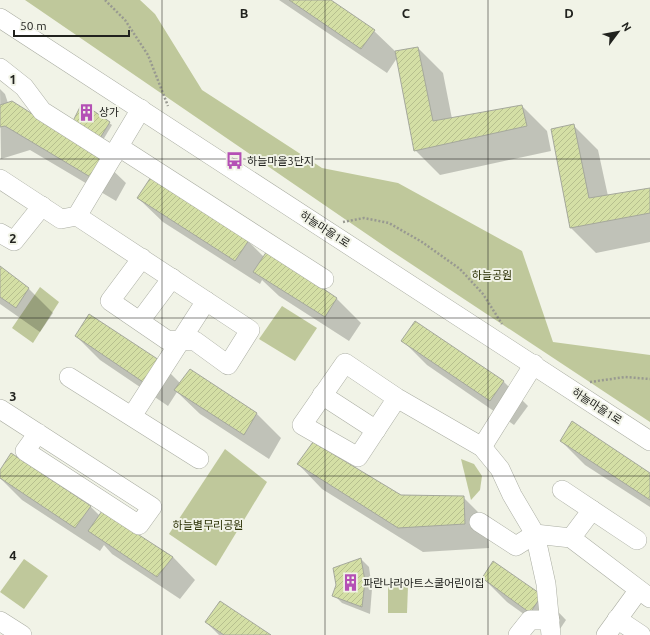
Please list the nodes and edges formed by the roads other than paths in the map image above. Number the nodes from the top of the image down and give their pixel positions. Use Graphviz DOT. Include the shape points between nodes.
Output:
graph roads {
  1 [pos="0,18"];
  2 [pos="0,68"];
  3 [pos="141,109"];
  4 [pos="116,151"];
  5 [pos="0,179"];
  6 [pos="42,206"];
  7 [pos="77,216"];
  8 [pos="0,233"];
  9 [pos="142,258"];
  10 [pos="172,278"];
  11 [pos="324,278"];
  12 [pos="206,301"];
  13 [pos="140,321"];
  14 [pos="181,340"];
  15 [pos="534,364"];
  16 [pos="69,377"];
  17 [pos="322,395"];
  18 [pos="397,398"];
  19 [pos="0,409"];
  20 [pos="132,416"];
  21 [pos="376,430"];
  22 [pos="38,433"];
  23 [pos="650,441"];
  24 [pos="482,447"];
  25 [pos="199,459"];
  26 [pos="562,490"];
  27 [pos="592,510"];
  28 [pos="479,522"];
  29 [pos="535,534"];
  30 [pos="571,538"];
  31 [pos="637,540"];
  32 [pos="644,594"];
  33 [pos="617,619"];
  34 [pos="0,621"];
  35 [pos="551,628"];
  36 [pos="22,635"];
  37 [pos="518,635"];
  38 [pos="606,635"];
  39 [pos="641,635"];
  1 -- 3 [label="street, 하늘마을1로"];
  2 -- 4 [label="street" via="24,86 42,112"];
  3 -- 4 [label="street"];
  3 -- 15 [label="street, 하늘마을1로"];
  4 -- 7 [label="street"];
  4 -- 11 [label="street"];
  5 -- 6 [label="street"];
  6 -- 7 [label="street" via="61,219"];
  6 -- 8 [label="street" via="14,241"];
  7 -- 9 [label="street"];
  9 -- 10 [label="street"];
  9 -- 13 [label="street" via="110,302"];
  10 -- 12 [label="street"];
  10 -- 13 [label="street"];
  12 -- 14 [label="street"];
  12 -- 14 [label="street" via="250,330 228,365 196,341"];
  13 -- 14 [label="street" via="167,340"];
  14 -- 20 [label="street"];
  15 -- 23 [label="street, 하늘마을1로"];
  15 -- 24 [label="street"];
  16 -- 20 [label="street"];
  17 -- 18 [label="street" via="344,363"];
  17 -- 21 [label="street"];
  17 -- 21 [label="street" via="302,425 358,457"];
  18 -- 21 [label="street"];
  18 -- 24 [label="street"];
  19 -- 22 [label="street"];
  20 -- 25 [label="street"];
  22 -- 22 [label="street" via="152,507 139,525 25,451"];
  24 -- 29 [label="street" via="500,469"];
  26 -- 27 [label="street"];
  27 -- 30 [label="street"];
  27 -- 31 [label="street"];
  28 -- 29 [label="street" via="516,546"];
  29 -- 30 [label="street"];
  29 -- 35 [label="street" via="546,584"];
  30 -- 32 [label="street"];
  32 -- 33 [label="street"];
  33 -- 38 [label="street"];
  33 -- 39 [label="street"];
  34 -- 36 [label="street"];
  35 -- 37 [label="street" via="530,620"];
}
